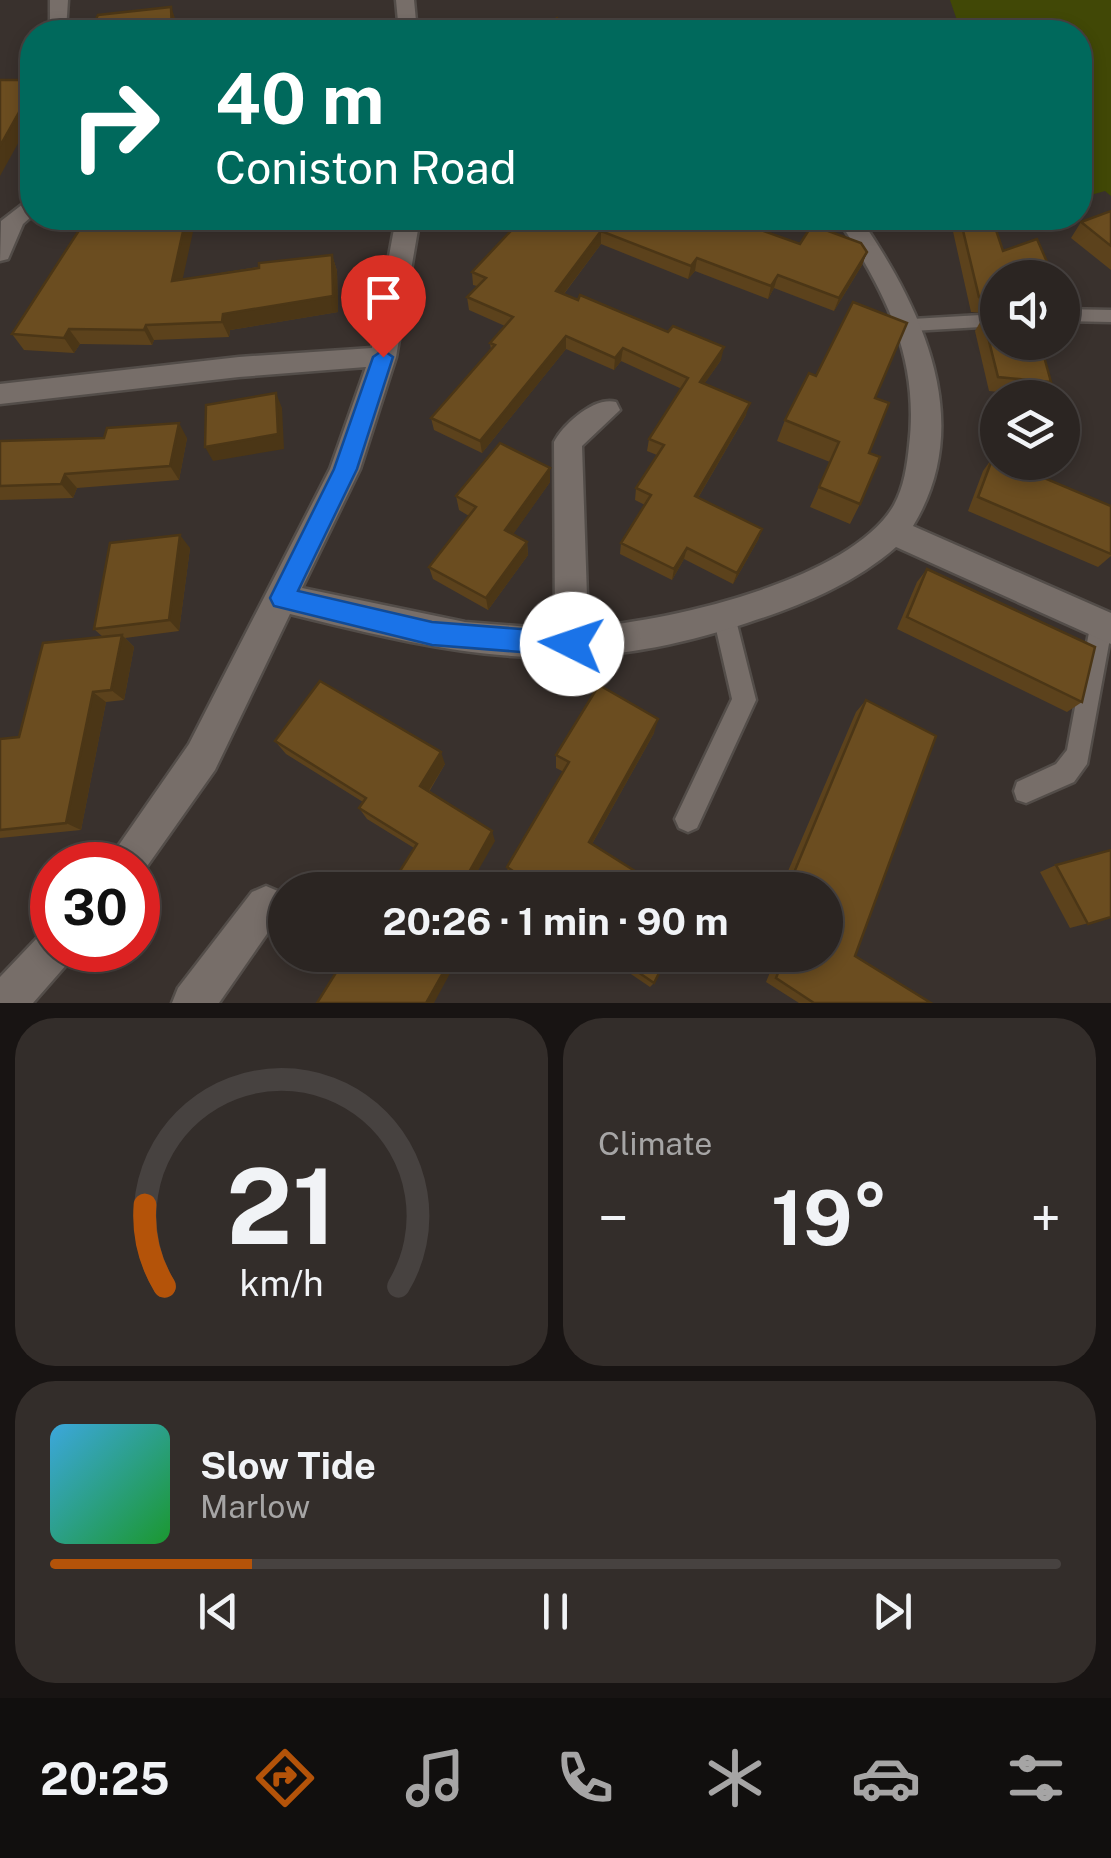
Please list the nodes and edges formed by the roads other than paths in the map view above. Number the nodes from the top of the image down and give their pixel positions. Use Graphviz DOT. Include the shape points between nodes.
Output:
graph roads {
  1 [pos="20,215"];
  2 [pos="406,230"];
  3 [pos="856,230"];
  4 [pos="0,253"];
  5 [pos="1080,315"];
  6 [pos="1111,316"];
  7 [pos="980,321"];
  8 [pos="912,325"];
  9 [pos="383,357"];
  10 [pos="0,394"];
  11 [pos="606,410"];
  12 [pos="893,531"];
  13 [pos="282,598"];
  14 [pos="724,616"];
  15 [pos="1106,628"];
  16 [pos="572,644"];
  17 [pos="1026,791"];
  18 [pos="688,819"];
  19 [pos="141,842"];
  20 [pos="266,906"];
  21 [pos="33,972"];
  22 [pos="5,1003"];
  23 [pos="193,1003"];
  1 -- 4 [label="street"];
  2 -- 9 [label="street"];
  3 -- 8 [label="street"];
  5 -- 6 [label="lane"];
  7 -- 8 [label="lane"];
  8 -- 12 [label="street" via="926,432 918,485"];
  9 -- 10 [label="street" via="306,358"];
  9 -- 13 [label="street" via="346,469"];
  11 -- 16 [label="street" via="568,442"];
  12 -- 14 [label="street" via="826,578"];
  12 -- 15 [label="street"];
  13 -- 16 [label="street" via="432,633"];
  13 -- 19 [label="street" via="202,757"];
  14 -- 16 [label="street" via="686,629"];
  14 -- 18 [label="lane" via="744,700"];
  15 -- 17 [label="lane" via="1078,755 1064,772"];
  20 -- 23 [label="street"];
  21 -- 22 [label="street"];
}
